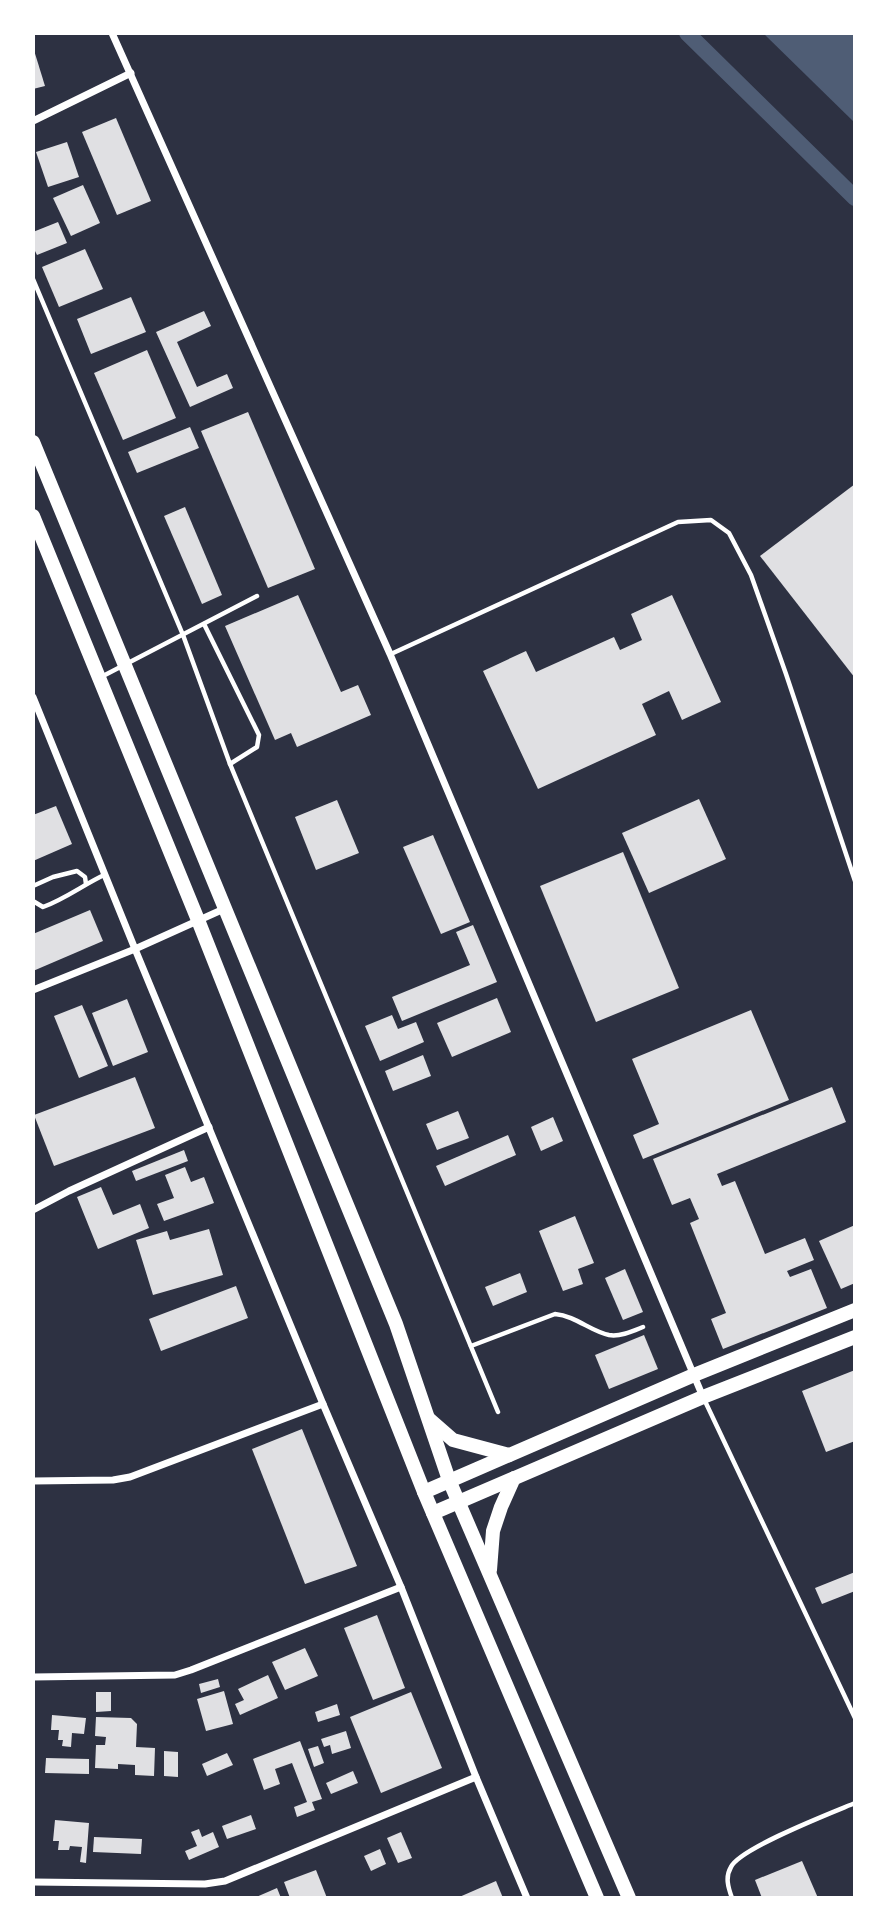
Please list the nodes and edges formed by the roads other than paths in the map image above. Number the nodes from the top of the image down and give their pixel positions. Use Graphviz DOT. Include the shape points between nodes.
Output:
graph roads {
  1 [pos="113,33"];
  2 [pos="131,73"];
  3 [pos="33,121"];
  4 [pos="33,279"];
  5 [pos="33,442"];
  6 [pos="33,516"];
  7 [pos="257,596"];
  8 [pos="204,624"];
  9 [pos="183,635"];
  10 [pos="390,654"];
  11 [pos="125,663"];
  12 [pos="100,678"];
  13 [pos="33,697"];
  14 [pos="230,764"];
  15 [pos="105,875"];
  16 [pos="855,881"];
  17 [pos="86,884"];
  18 [pos="33,886"];
  19 [pos="33,901"];
  20 [pos="226,908"];
  21 [pos="198,920"];
  22 [pos="135,948"];
  23 [pos="33,990"];
  24 [pos="209,1126"];
  25 [pos="33,1210"];
  26 [pos="855,1310"];
  27 [pos="643,1327"];
  28 [pos="855,1337"];
  29 [pos="471,1346"];
  30 [pos="694,1376"];
  31 [pos="702,1397"];
  32 [pos="323,1404"];
  33 [pos="498,1412"];
  34 [pos="428,1418"];
  35 [pos="509,1455"];
  36 [pos="514,1478"];
  37 [pos="449,1480"];
  38 [pos="33,1481"];
  39 [pos="424,1492"];
  40 [pos="458,1502"];
  41 [pos="433,1513"];
  42 [pos="490,1575"];
  43 [pos="401,1587"];
  44 [pos="33,1677"];
  45 [pos="855,1718"];
  46 [pos="477,1777"];
  47 [pos="855,1803"];
  48 [pos="33,1882"];
  49 [pos="527,1898"];
  50 [pos="597,1898"];
  51 [pos="629,1898"];
  52 [pos="732,1898"];
  1 -- 2 [label="street"];
  2 -- 3 [label="street"];
  2 -- 10 [label="street"];
  4 -- 9 [label="lane"];
  5 -- 11 [label="main road"];
  6 -- 12 [label="main road"];
  7 -- 8 [label="lane"];
  8 -- 9 [label="lane"];
  8 -- 14 [label="lane" via="259,735 257,747"];
  9 -- 11 [label="lane"];
  9 -- 14 [label="lane"];
  10 -- 16 [label="lane" via="678,522 711,520 729,533 751,575"];
  10 -- 30 [label="street"];
  11 -- 12 [label="lane"];
  11 -- 20 [label="main road"];
  12 -- 21 [label="main road"];
  13 -- 15 [label="street"];
  14 -- 29 [label="lane"];
  15 -- 17 [label="lane"];
  15 -- 22 [label="street"];
  17 -- 18 [label="lane" via="76,871"];
  17 -- 19 [label="lane" via="43,907"];
  20 -- 21 [label="street"];
  20 -- 34 [label="main road" via="396,1324"];
  21 -- 22 [label="street"];
  21 -- 39 [label="main road"];
  22 -- 23 [label="street"];
  22 -- 24 [label="street"];
  24 -- 25 [label="street"];
  24 -- 32 [label="street"];
  26 -- 30 [label="main road"];
  27 -- 29 [label="lane" via="612,1336 555,1314"];
  28 -- 31 [label="main road"];
  29 -- 33 [label="lane"];
  30 -- 31 [label="street"];
  30 -- 35 [label="main road"];
  31 -- 36 [label="main road"];
  31 -- 45 [label="lane"];
  32 -- 38 [label="street" via="130,1478"];
  32 -- 43 [label="street"];
  34 -- 35 [label="main road" via="453,1440"];
  34 -- 37 [label="main road"];
  35 -- 37 [label="main road"];
  36 -- 40 [label="main road"];
  36 -- 42 [label="main road" via="493,1531"];
  37 -- 39 [label="main road"];
  37 -- 40 [label="main road"];
  39 -- 41 [label="main road"];
  40 -- 41 [label="main road"];
  40 -- 42 [label="main road"];
  41 -- 50 [label="main road"];
  42 -- 51 [label="main road"];
  43 -- 44 [label="street" via="175,1675"];
  43 -- 46 [label="street"];
  46 -- 48 [label="street" via="225,1881"];
  46 -- 49 [label="street"];
  47 -- 52 [label="lane" via="738,1856 727,1881"];
}
